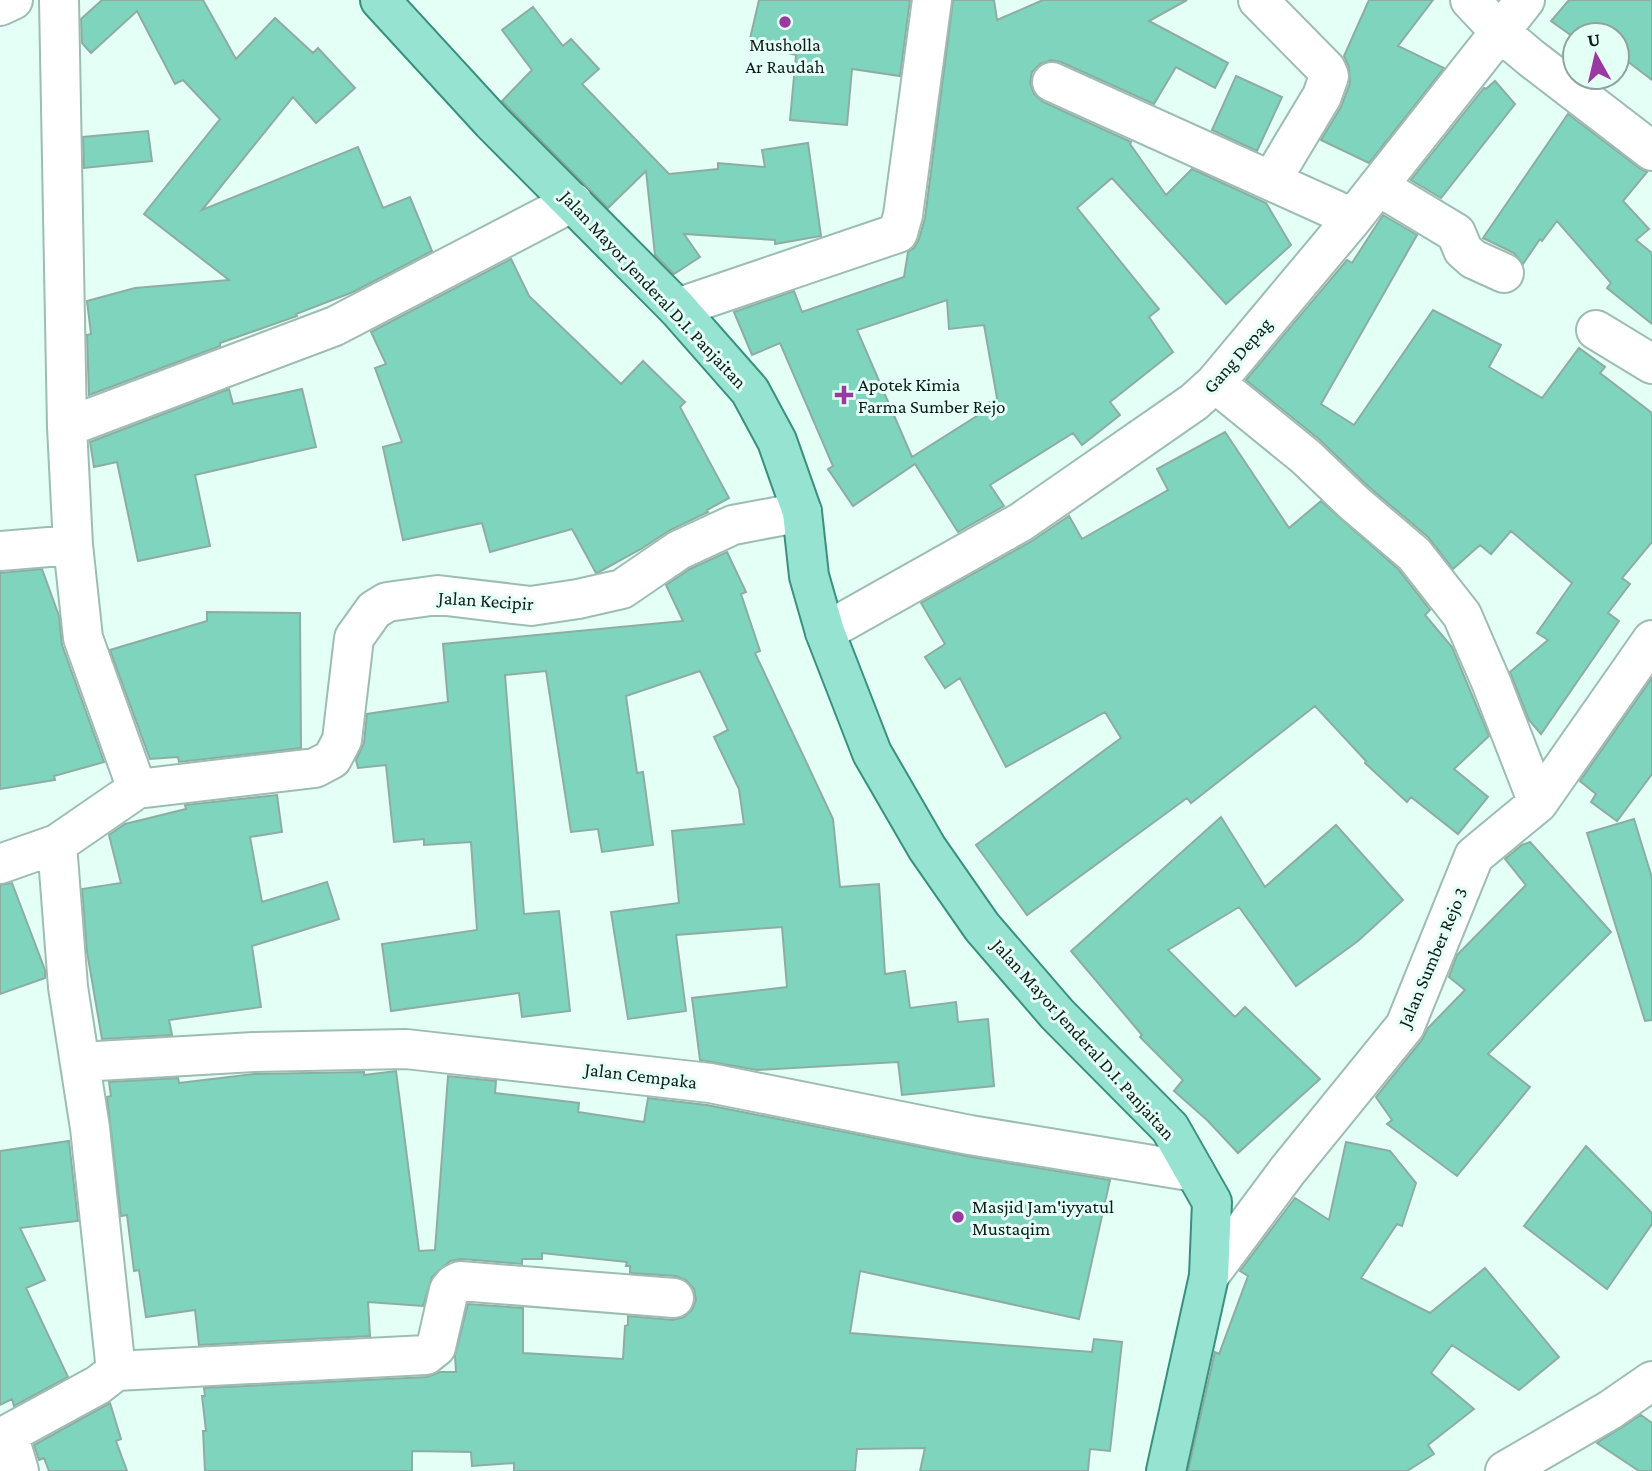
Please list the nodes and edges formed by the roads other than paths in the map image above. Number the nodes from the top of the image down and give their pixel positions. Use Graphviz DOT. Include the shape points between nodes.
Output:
graph roads {
  1 [pos="13,0"];
  2 [pos="59,0"];
  3 [pos="380,0"];
  4 [pos="932,0"];
  5 [pos="1258,0"];
  6 [pos="1470,0"];
  7 [pos="1525,0"];
  8 [pos="0,6"];
  9 [pos="1500,32"];
  10 [pos="1052,82"];
  11 [pos="1652,152"];
  12 [pos="1271,181"];
  13 [pos="1378,186"];
  14 [pos="573,202"];
  15 [pos="1353,218"];
  16 [pos="1504,273"];
  17 [pos="677,308"];
  18 [pos="1596,330"];
  19 [pos="1652,364"];
  20 [pos="1215,383"];
  21 [pos="67,427"];
  22 [pos="802,512"];
  23 [pos="74,545"];
  24 [pos="0,551"];
  25 [pos="825,632"];
  26 [pos="1652,640"];
  27 [pos="137,789"];
  28 [pos="1538,803"];
  29 [pos="57,844"];
  30 [pos="0,864"];
  31 [pos="80,1062"];
  32 [pos="1195,1172"];
  33 [pos="1209,1276"];
  34 [pos="674,1298"];
  35 [pos="116,1371"];
  36 [pos="1652,1381"];
  37 [pos="4,1437"];
  38 [pos="19,1471"];
  39 [pos="1166,1471"];
  40 [pos="1505,1471"];
  1 -- 8 [label="street"];
  2 -- 21 [label="street"];
  3 -- 14 [label="main road, Jalan Mayor Jenderal D.I. Panjaitan"];
  4 -- 17 [label="street" via="898,233"];
  5 -- 12 [label="street" via="1329,76 1322,96"];
  6 -- 9 [label="street"];
  7 -- 9 [label="street, Gang Depag"];
  9 -- 11 [label="street"];
  9 -- 13 [label="street, Gang Depag"];
  10 -- 12 [label="street"];
  12 -- 15 [label="street"];
  13 -- 15 [label="street, Gang Depag"];
  13 -- 16 [label="street" via="1456,233 1463,250"];
  14 -- 17 [label="main road, Jalan Mayor Jenderal D.I. Panjaitan"];
  14 -- 21 [label="street" via="335,326"];
  15 -- 20 [label="street, Gang Depag"];
  17 -- 22 [label="main road, Jalan Mayor Jenderal D.I. Panjaitan" via="750,391 777,441"];
  18 -- 19 [label="street"];
  20 -- 25 [label="street, Gang Depag" via="1021,522"];
  20 -- 28 [label="street" via="1414,554 1462,615"];
  21 -- 23 [label="street"];
  22 -- 25 [label="main road, Jalan Mayor Jenderal D.I. Panjaitan" via="809,576"];
  22 -- 27 [label="street, Jalan Kecipir" via="733,525 679,550 622,589 578,599 531,606 438,595 387,602 374,610 355,638 342,740 332,759 315,768"];
  23 -- 24 [label="street"];
  23 -- 27 [label="street" via="83,638"];
  25 -- 32 [label="main road, Jalan Mayor Jenderal D.I. Panjaitan" via="872,754 927,848 982,927 1056,1014 1170,1128"];
  26 -- 28 [label="street, Jalan Sumber Rejo 3"];
  27 -- 29 [label="street, Jalan Kecipir"];
  28 -- 33 [label="street, Jalan Sumber Rejo 3" via="1474,856 1405,1027"];
  29 -- 30 [label="street, Jalan Kecipir"];
  29 -- 31 [label="street" via="68,987"];
  31 -- 32 [label="street, Jalan Cempaka" via="406,1049 710,1083 970,1135"];
  31 -- 35 [label="street"];
  32 -- 33 [label="main road, Jalan Mayor Jenderal D.I. Panjaitan" via="1212,1202"];
  33 -- 39 [label="main road, Jalan Mayor Jenderal D.I. Panjaitan"];
  34 -- 35 [label="street" via="460,1281 449,1290 436,1347 426,1355"];
  35 -- 37 [label="street"];
  36 -- 40 [label="street"];
  37 -- 38 [label="street"];
}
